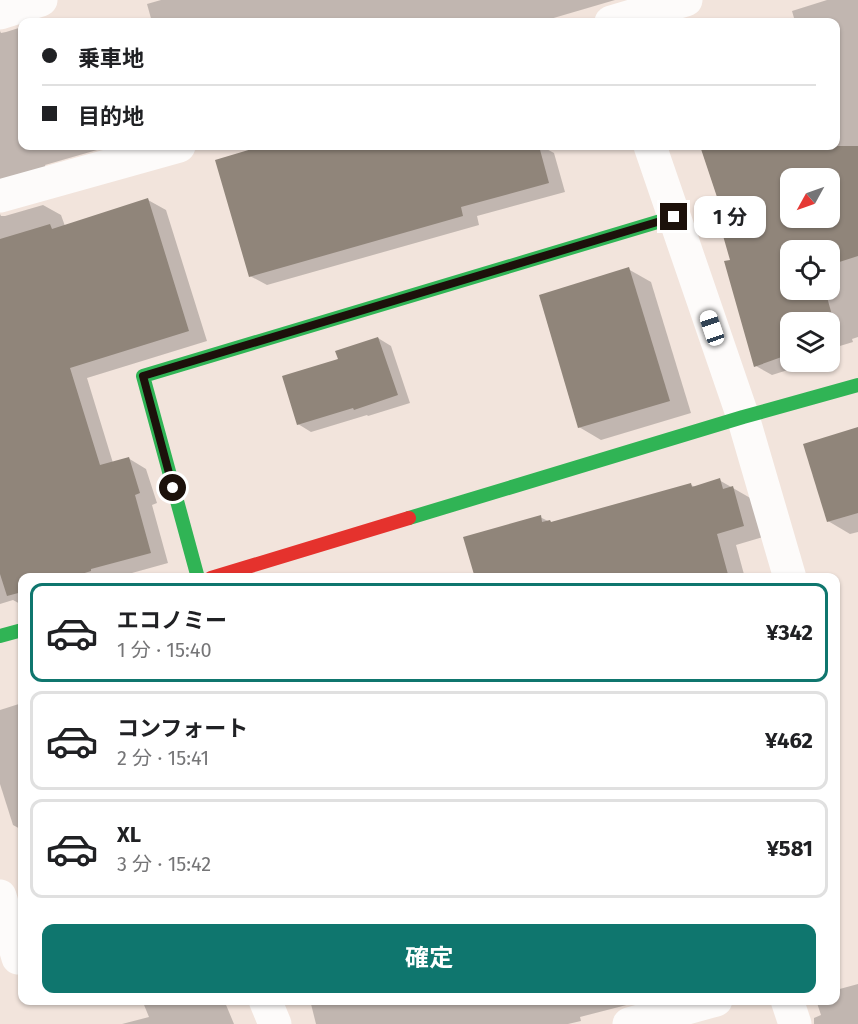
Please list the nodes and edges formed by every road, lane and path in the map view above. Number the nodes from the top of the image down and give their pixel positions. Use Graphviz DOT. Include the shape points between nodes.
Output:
graph roads {
  1 [pos="41,0"];
  2 [pos="686,0"];
  3 [pos="0,13"];
  4 [pos="625,18"];
  5 [pos="165,150"];
  6 [pos="651,150"];
  7 [pos="0,196"];
  8 [pos="674,217"];
  9 [pos="858,385"];
  10 [pos="743,417"];
  11 [pos="197,573"];
  12 [pos="228,573"];
  13 [pos="789,573"];
  14 [pos="18,631"];
  15 [pos="0,636"];
  16 [pos="0,896"];
  17 [pos="14,959"];
  18 [pos="267,1005"];
  19 [pos="698,1005"];
  20 [pos="789,1005"];
  21 [pos="275,1024"];
  22 [pos="629,1024"];
  23 [pos="795,1024"];
  1 -- 3 [label="street"];
  2 -- 4 [label="street"];
  5 -- 7 [label="street"];
  6 -- 8 [label="street"];
  8 -- 10 [label="street"];
  8 -- 11 [label="street" via="143,376"];
  9 -- 10 [label="street"];
  10 -- 12 [label="street"];
  10 -- 13 [label="street"];
  14 -- 15 [label="street"];
  16 -- 17 [label="street"];
  18 -- 21 [label="street"];
  19 -- 22 [label="street"];
  20 -- 23 [label="street"];
}
